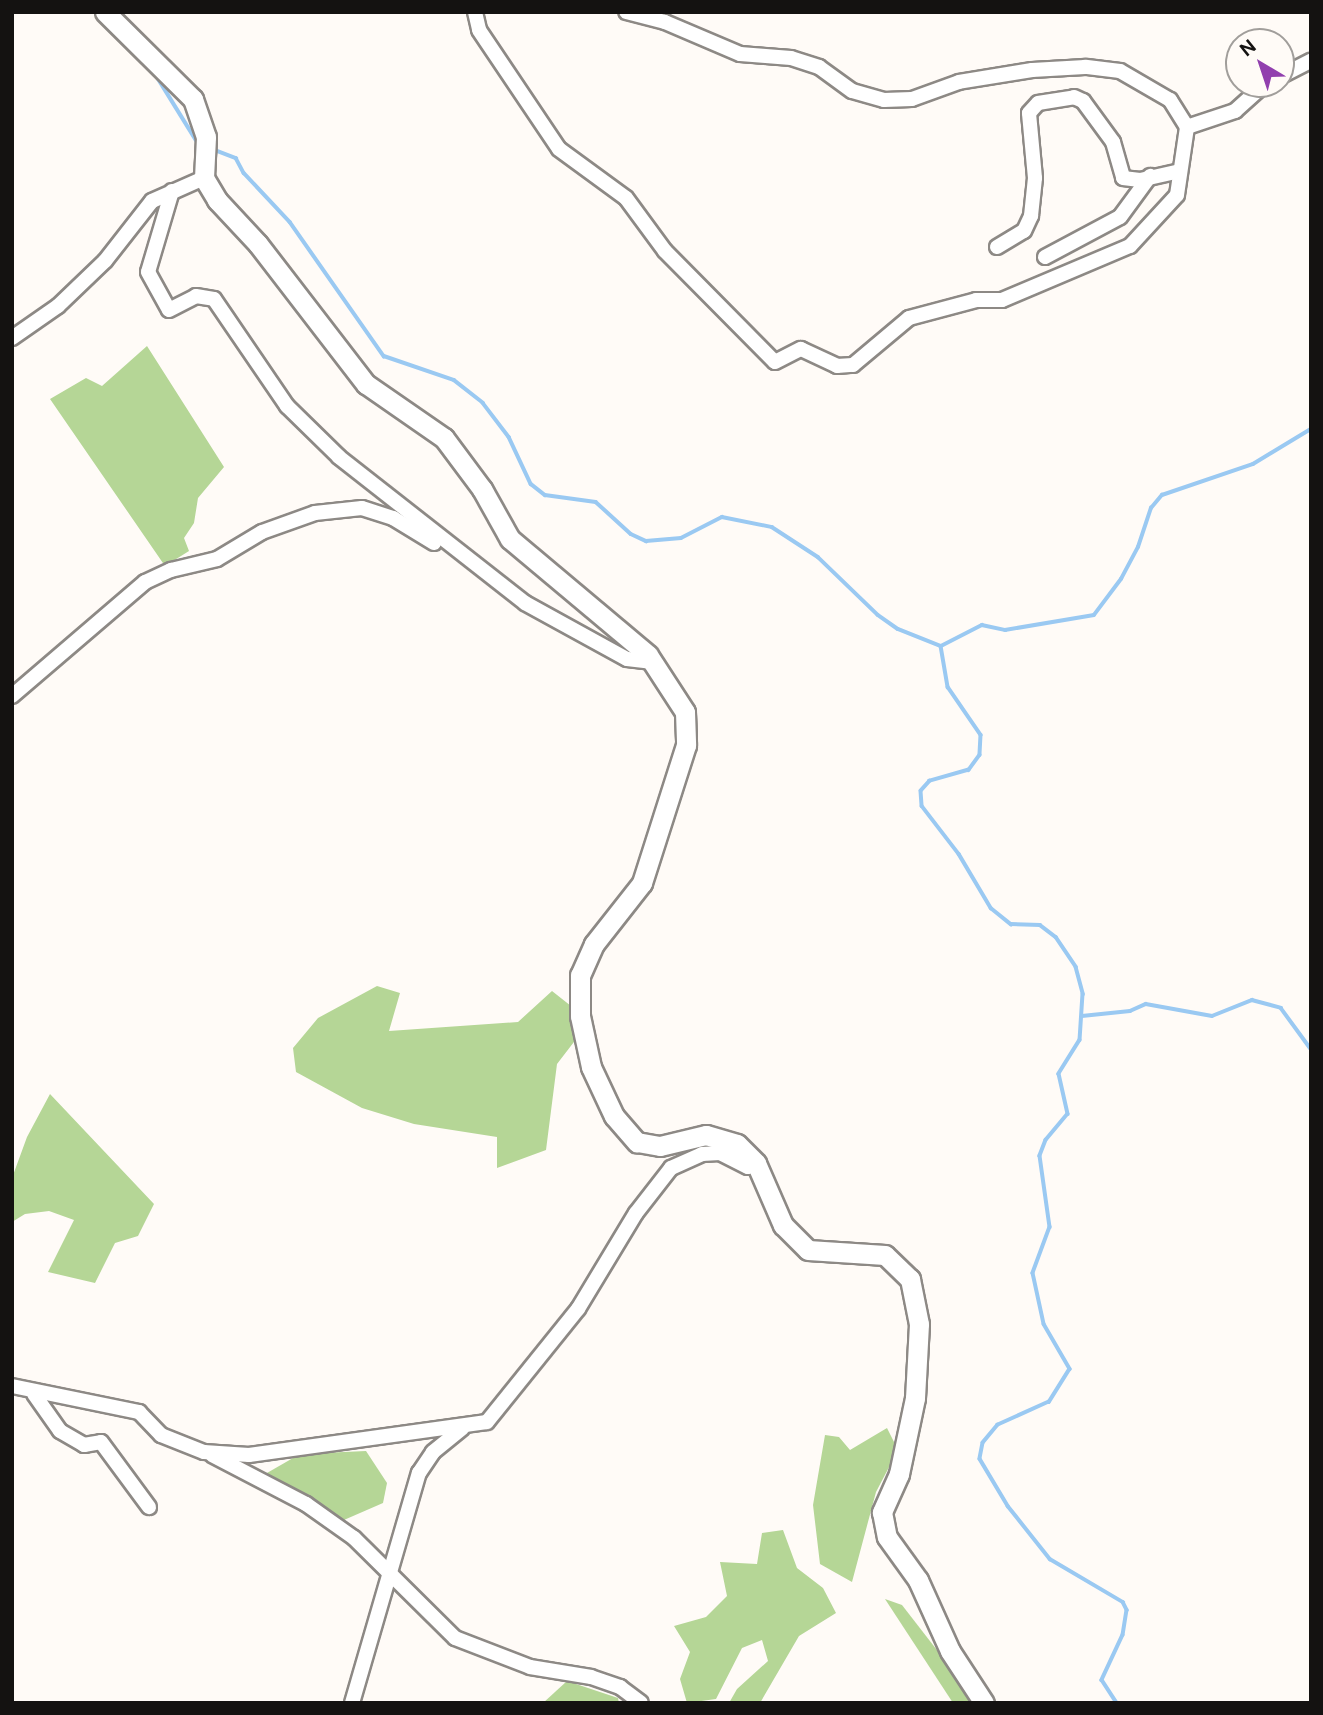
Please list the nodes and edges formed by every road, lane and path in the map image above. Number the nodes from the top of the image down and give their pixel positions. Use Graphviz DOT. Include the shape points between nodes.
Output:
graph roads {
  1 [pos="105,12"];
  2 [pos="475,12"];
  3 [pos="626,12"];
  4 [pos="1311,61"];
  5 [pos="1295,69"];
  6 [pos="1249,98"];
  7 [pos="1187,127"];
  8 [pos="1180,171"];
  9 [pos="205,173"];
  10 [pos="1150,176"];
  11 [pos="172,191"];
  12 [pos="997,247"];
  13 [pos="1045,257"];
  14 [pos="12,338"];
  15 [pos="446,545"];
  16 [pos="653,662"];
  17 [pos="12,696"];
  18 [pos="756,1163"];
  19 [pos="12,1386"];
  20 [pos="34,1394"];
  21 [pos="464,1427"];
  22 [pos="204,1452"];
  23 [pos="149,1507"];
  24 [pos="390,1577"];
  25 [pos="352,1703"];
  26 [pos="641,1703"];
  27 [pos="984,1703"];
  1 -- 9 [label="street" via="193,99 206,137"];
  2 -- 8 [label="street" via="479,30 559,149 626,198 665,251 775,362 801,349 837,366 853,365 909,318 976,300 1002,300 1130,246 1177,195"];
  3 -- 7 [label="street" via="665,22 740,54 791,58 819,67 852,91 884,100 912,99 959,82 1032,70 1085,67 1120,71 1171,100"];
  4 -- 5 [label="street"];
  6 -- 7 [label="street" via="1235,111"];
  7 -- 8 [label="street"];
  8 -- 10 [label="street"];
  9 -- 11 [label="street"];
  9 -- 16 [label="street" via="366,384 444,438 482,489 510,539"];
  10 -- 12 [label="street" via="1131,181 1123,178 1113,142 1083,101 1074,97 1038,103 1029,113 1035,178 1031,216 1024,231"];
  10 -- 13 [label="street" via="1120,217"];
  11 -- 14 [label="street" via="152,201 105,261 58,306"];
  11 -- 15 [label="street" via="148,272 169,310 196,296 214,299 287,406 339,457"];
  15 -- 16 [label="street" via="525,603 626,659"];
  15 -- 17 [label="street" via="430,543 393,518 362,508 315,513 262,532 216,559 145,582"];
  16 -- 18 [label="street" via="685,712 686,745 642,883 594,944 580,975 580,1016 591,1067 614,1116 637,1142 660,1146 706,1135 737,1144"];
  18 -- 21 [label="street" via="748,1167 720,1153 702,1154 671,1168 636,1213 578,1309 510,1400 487,1422"];
  18 -- 27 [label="street" via="783,1225 808,1250 885,1255 910,1279 919,1324 915,1398 899,1474 881,1512 887,1538 918,1580 950,1651"];
  19 -- 20 [label="street"];
  20 -- 22 [label="street" via="139,1412 161,1435"];
  20 -- 23 [label="street" via="60,1432 84,1446 101,1442"];
  21 -- 22 [label="street" via="249,1455"];
  21 -- 24 [label="street" via="433,1452 419,1473"];
  22 -- 24 [label="street" via="306,1504 354,1538"];
  24 -- 25 [label="street"];
  24 -- 26 [label="street" via="455,1638 530,1667 590,1676 620,1687"];
}
